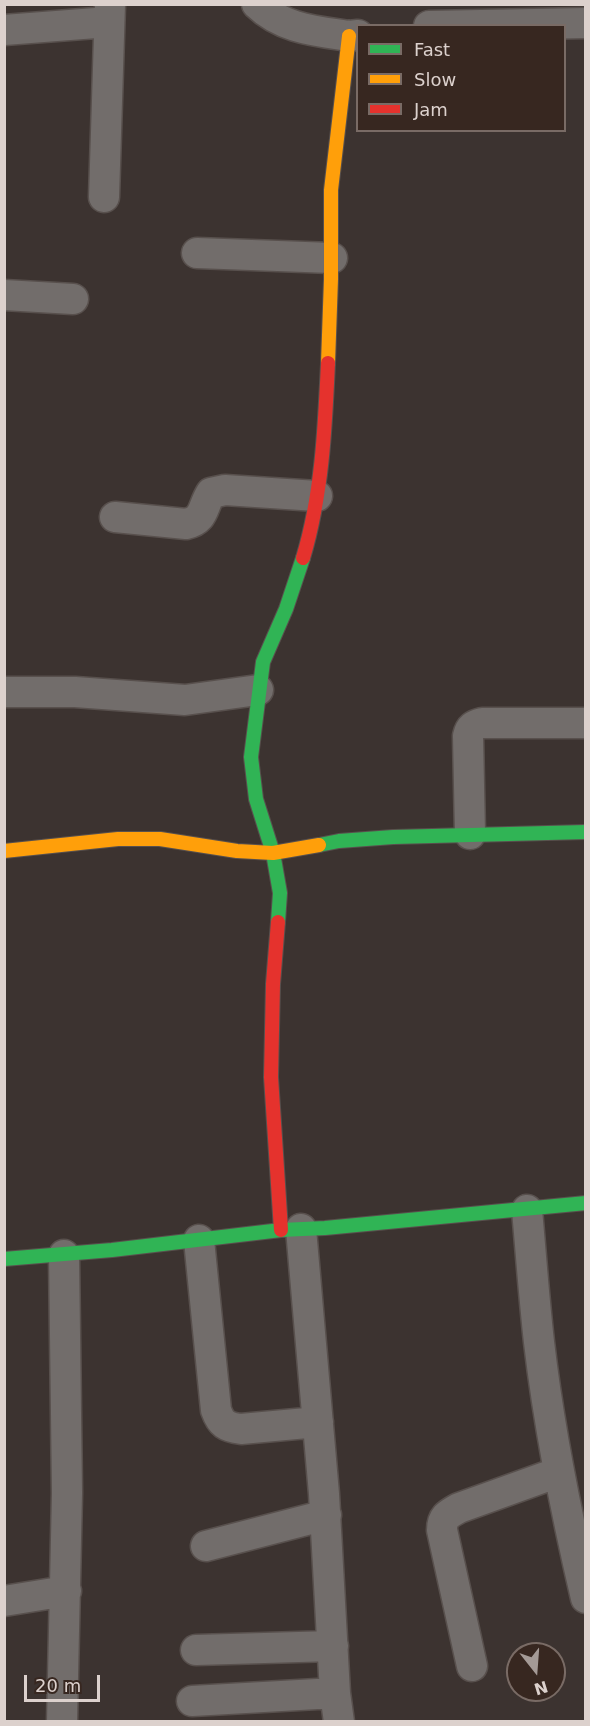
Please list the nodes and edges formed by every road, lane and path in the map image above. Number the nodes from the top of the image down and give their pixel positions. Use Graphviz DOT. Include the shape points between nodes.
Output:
graph roads {
  1 [pos="257,4"];
  2 [pos="416,4"];
  3 [pos="110,13"];
  4 [pos="585,23"];
  5 [pos="418,24"];
  6 [pos="533,24"];
  7 [pos="4,30"];
  8 [pos="353,35"];
  9 [pos="104,197"];
  10 [pos="197,254"];
  11 [pos="332,258"];
  12 [pos="4,295"];
  13 [pos="73,298"];
  14 [pos="317,496"];
  15 [pos="116,517"];
  16 [pos="258,690"];
  17 [pos="4,692"];
  18 [pos="585,723"];
  19 [pos="585,832"];
  20 [pos="470,834"];
  21 [pos="4,851"];
  22 [pos="273,852"];
  23 [pos="585,1203"];
  24 [pos="527,1210"];
  25 [pos="291,1229"];
  26 [pos="199,1240"];
  27 [pos="64,1254"];
  28 [pos="4,1259"];
  29 [pos="318,1422"];
  30 [pos="559,1472"];
  31 [pos="326,1515"];
  32 [pos="207,1546"];
  33 [pos="66,1591"];
  34 [pos="585,1598"];
  35 [pos="4,1601"];
  36 [pos="333,1646"];
  37 [pos="196,1650"];
  38 [pos="472,1666"];
  39 [pos="192,1701"];
  40 [pos="337,1708"];
  41 [pos="62,1722"];
  1 -- 8 [label="street" via="268,15 296,27"];
  2 -- 5 [label="street"];
  3 -- 7 [label="street"];
  3 -- 9 [label="street"];
  4 -- 6 [label="street"];
  8 -- 11 [label="street" via="332,190"];
  10 -- 11 [label="street"];
  11 -- 14 [label="street" via="326,410"];
  12 -- 13 [label="street"];
  14 -- 15 [label="street" via="225,489 212,493 195,522"];
  14 -- 16 [label="street" via="304,556 263,662"];
  16 -- 17 [label="street" via="185,700 75,692"];
  16 -- 22 [label="street" via="252,776"];
  18 -- 20 [label="street" via="483,723 469,729"];
  19 -- 20 [label="street"];
  20 -- 22 [label="street" via="339,841"];
  21 -- 22 [label="street" via="118,839 160,839 237,851"];
  22 -- 25 [label="street" via="280,892 271,1077"];
  23 -- 24 [label="street"];
  24 -- 25 [label="street"];
  24 -- 30 [label="street" via="539,1342"];
  25 -- 26 [label="street"];
  25 -- 29 [label="street"];
  26 -- 27 [label="street"];
  26 -- 29 [label="street" via="220,1422 241,1429"];
  27 -- 28 [label="street"];
  27 -- 33 [label="street"];
  29 -- 31 [label="street"];
  30 -- 34 [label="street"];
  30 -- 38 [label="street" via="459,1508 442,1522"];
  31 -- 32 [label="street"];
  31 -- 36 [label="street"];
  33 -- 35 [label="street"];
  33 -- 41 [label="street"];
  36 -- 37 [label="street"];
  36 -- 40 [label="street"];
  39 -- 40 [label="street"];
}
